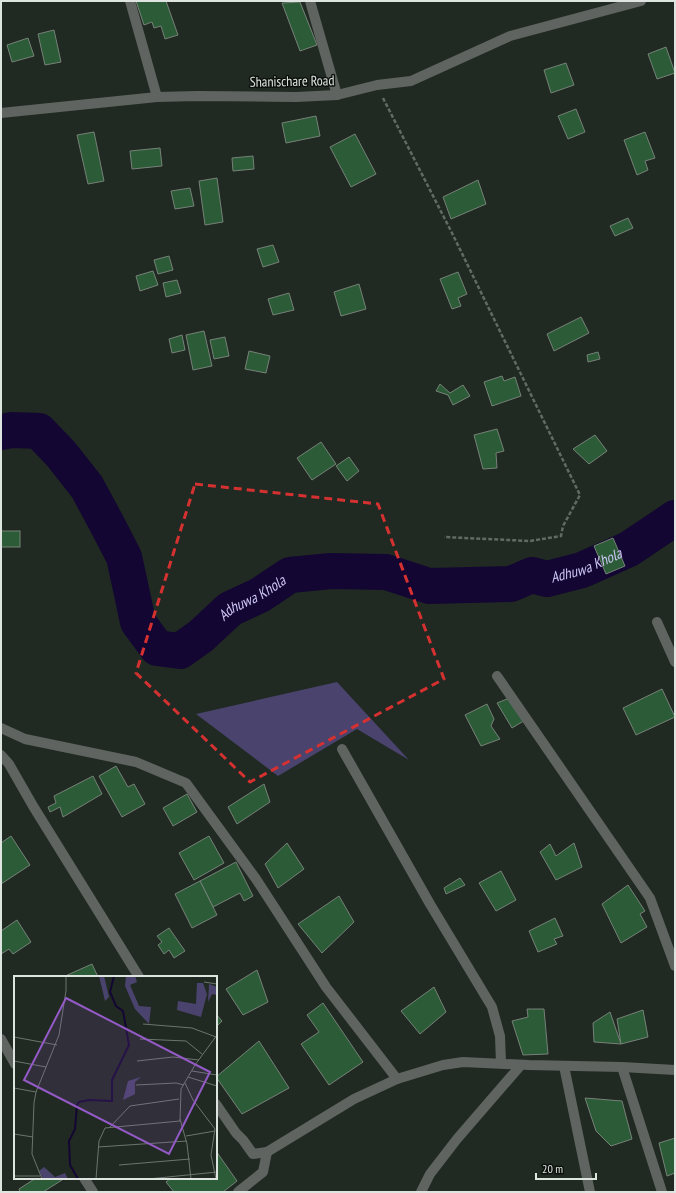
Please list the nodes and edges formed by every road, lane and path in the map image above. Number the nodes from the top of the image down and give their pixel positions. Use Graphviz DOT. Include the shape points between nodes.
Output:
graph roads {
  1 [pos="130,1"];
  2 [pos="310,1"];
  3 [pos="641,1"];
  4 [pos="377,85"];
  5 [pos="336,95"];
  6 [pos="157,97"];
  7 [pos="1,113"];
  8 [pos="444,537"];
  9 [pos="657,622"];
  10 [pos="675,662"];
  11 [pos="497,676"];
  12 [pos="1,728"];
  13 [pos="342,749"];
  14 [pos="1,755"];
  15 [pos="675,966"];
  16 [pos="138,976"];
  17 [pos="1,1039"];
  18 [pos="14,1062"];
  19 [pos="501,1063"];
  20 [pos="521,1065"];
  21 [pos="564,1066"];
  22 [pos="622,1067"];
  23 [pos="675,1070"];
  24 [pos="397,1079"];
  25 [pos="217,1105"];
  26 [pos="267,1152"];
  27 [pos="85,1179"];
  28 [pos="94,1192"];
  29 [pos="238,1192"];
  30 [pos="421,1192"];
  31 [pos="590,1192"];
  32 [pos="662,1192"];
  1 -- 6 [label="street"];
  2 -- 5 [label="street"];
  3 -- 4 [label="street, Shanischare Road" via="510,36 411,81"];
  4 -- 5 [label="street, Shanischare Road"];
  4 -- 8 [label="path" via="580,495 563,526 561,536 530,541"];
  5 -- 6 [label="street, Shanischare Road"];
  6 -- 7 [label="street, Shanischare Road"];
  9 -- 10 [label="street"];
  11 -- 15 [label="street" via="650,898"];
  12 -- 24 [label="street" via="25,740 136,762 186,783 256,879 326,987"];
  13 -- 19 [label="street" via="492,1007 500,1036"];
  14 -- 16 [label="street" via="9,764"];
  17 -- 18 [label="street"];
  19 -- 20 [label="street"];
  19 -- 24 [label="street" via="463,1062 443,1065"];
  20 -- 21 [label="street"];
  20 -- 30 [label="street" via="457,1139 430,1174"];
  21 -- 22 [label="street"];
  21 -- 31 [label="street"];
  22 -- 23 [label="street"];
  22 -- 32 [label="street"];
  24 -- 26 [label="street" via="354,1099"];
  25 -- 26 [label="street" via="253,1154"];
  26 -- 29 [label="street" via="263,1172"];
  27 -- 28 [label="street"];
}
